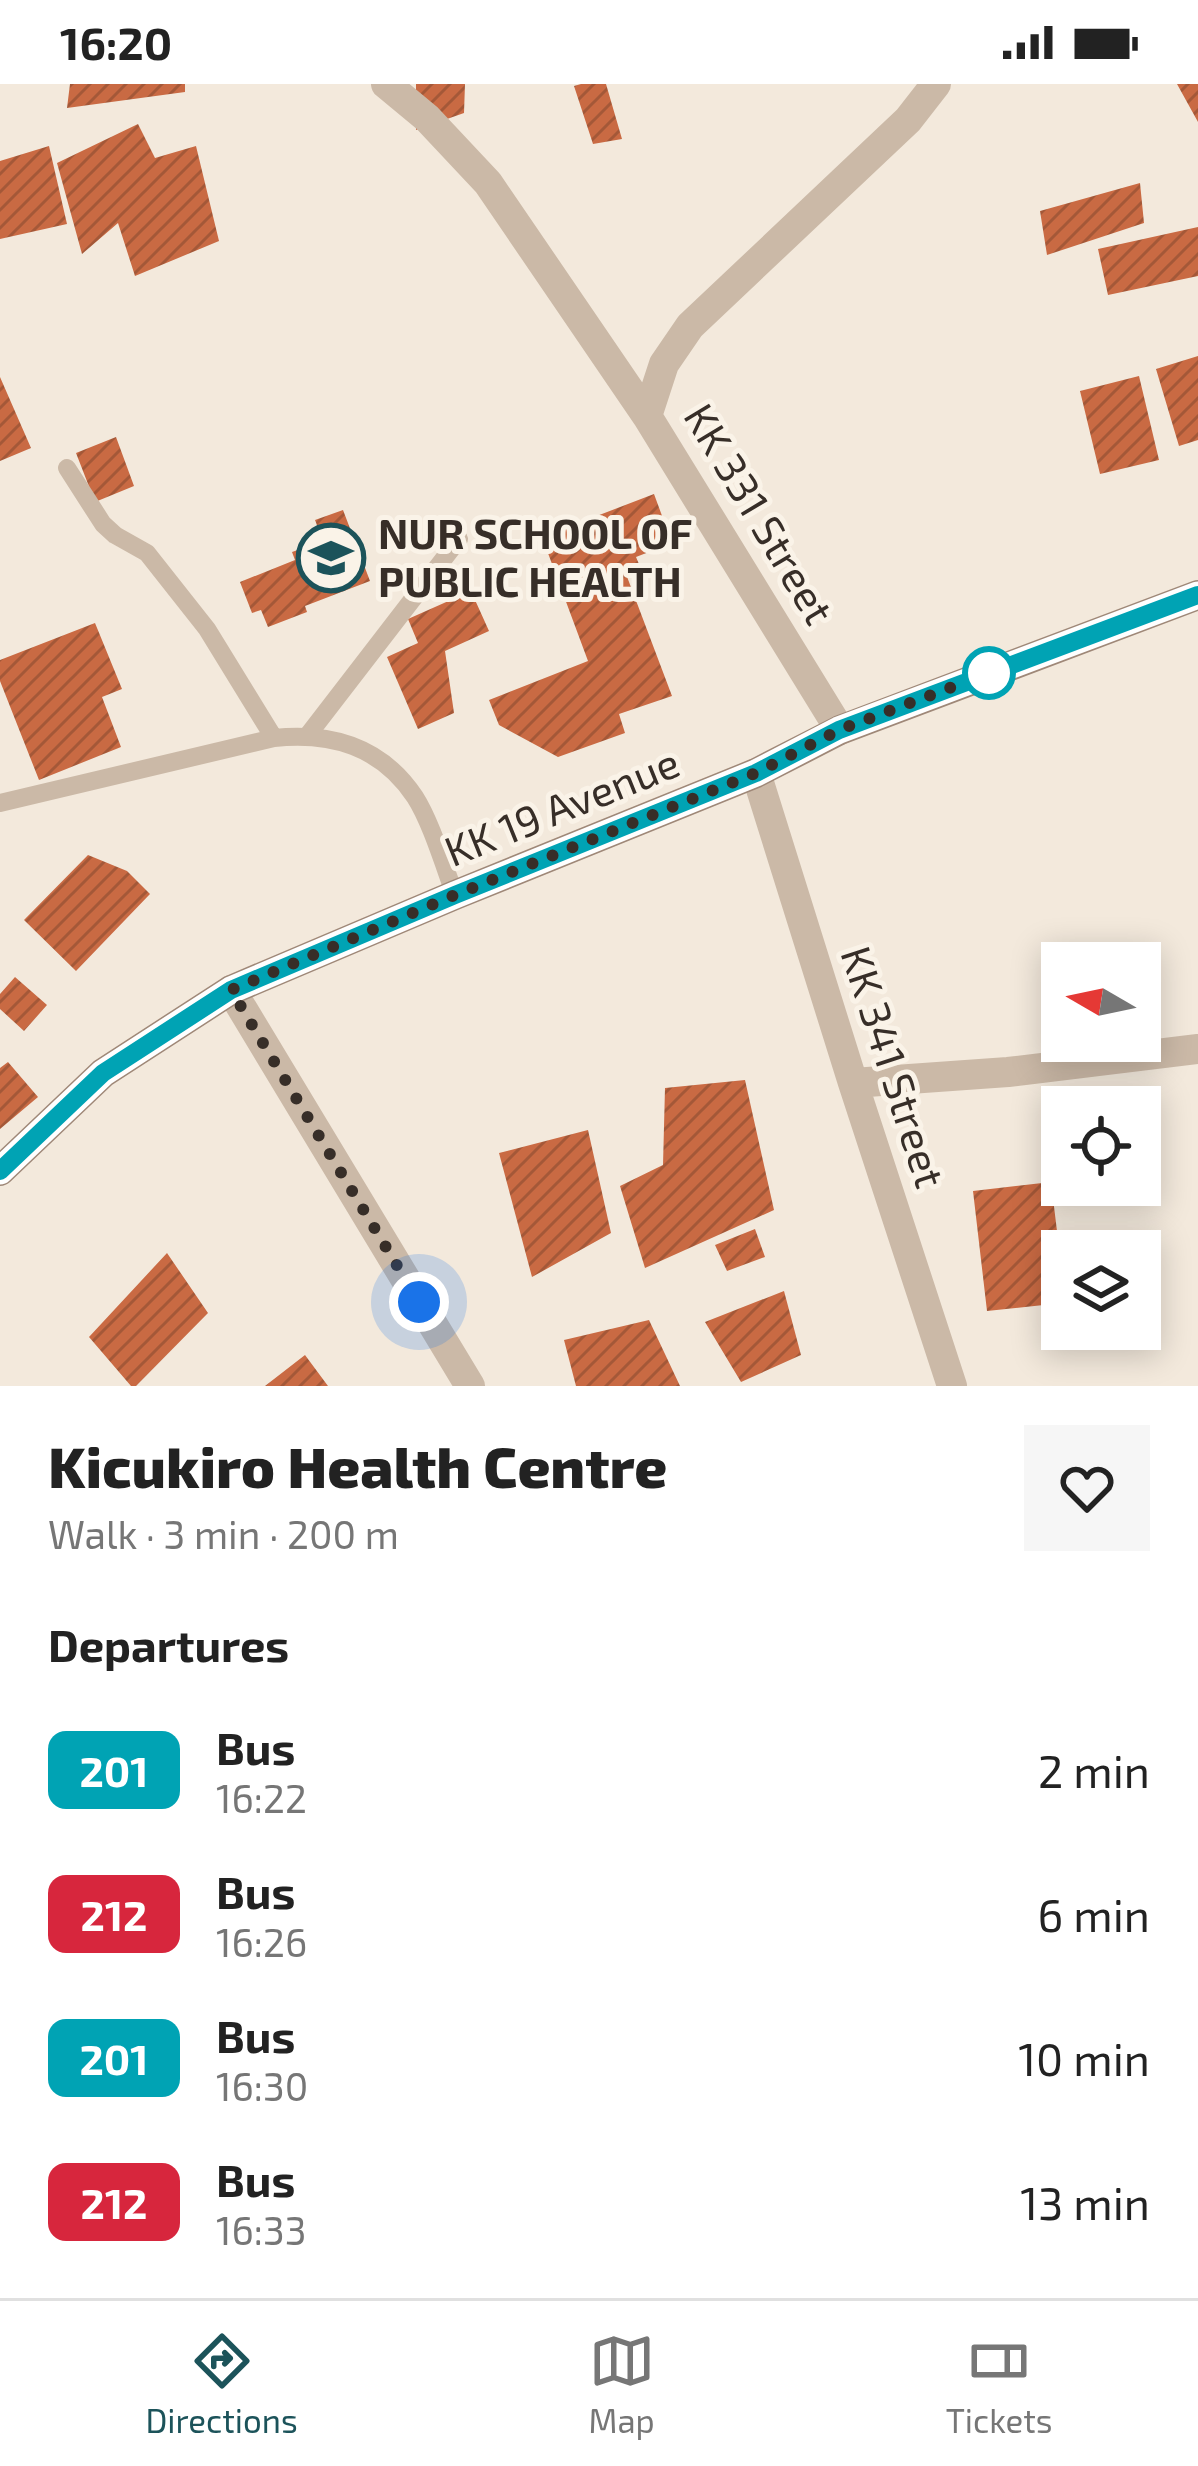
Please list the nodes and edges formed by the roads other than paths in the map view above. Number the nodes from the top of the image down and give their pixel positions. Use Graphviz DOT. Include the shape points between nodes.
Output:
graph roads {
  1 [pos="386,84"];
  2 [pos="936,84"];
  3 [pos="646,416"];
  4 [pos="67,468"];
  5 [pos="460,538"];
  6 [pos="1198,595"];
  7 [pos="839,730"];
  8 [pos="308,735"];
  9 [pos="274,738"];
  10 [pos="756,773"];
  11 [pos="0,803"];
  12 [pos="455,895"];
  13 [pos="231,990"];
  14 [pos="1198,1049"];
  15 [pos="853,1084"];
  16 [pos="0,1172"];
  17 [pos="470,1386"];
  18 [pos="952,1386"];
  1 -- 3 [label="street" via="488,183"];
  2 -- 3 [label="street, KK 331 Street" via="908,120 690,326 664,364"];
  3 -- 7 [label="street, KK 331 Street"];
  4 -- 9 [label="lane" via="103,524 147,553 207,628"];
  5 -- 8 [label="lane"];
  6 -- 7 [label="street, KK 19 Avenue"];
  7 -- 10 [label="street, KK 19 Avenue"];
  8 -- 9 [label="lane"];
  8 -- 12 [label="lane" via="347,742 384,762 416,798"];
  9 -- 11 [label="lane"];
  10 -- 12 [label="street, KK 19 Avenue"];
  10 -- 15 [label="street, KK 341 Street"];
  12 -- 13 [label="street, KK 19 Avenue"];
  13 -- 16 [label="street, KK 19 Avenue" via="103,1073"];
  13 -- 17 [label="street"];
  14 -- 15 [label="street"];
  15 -- 18 [label="street, KK 341 Street"];
}
